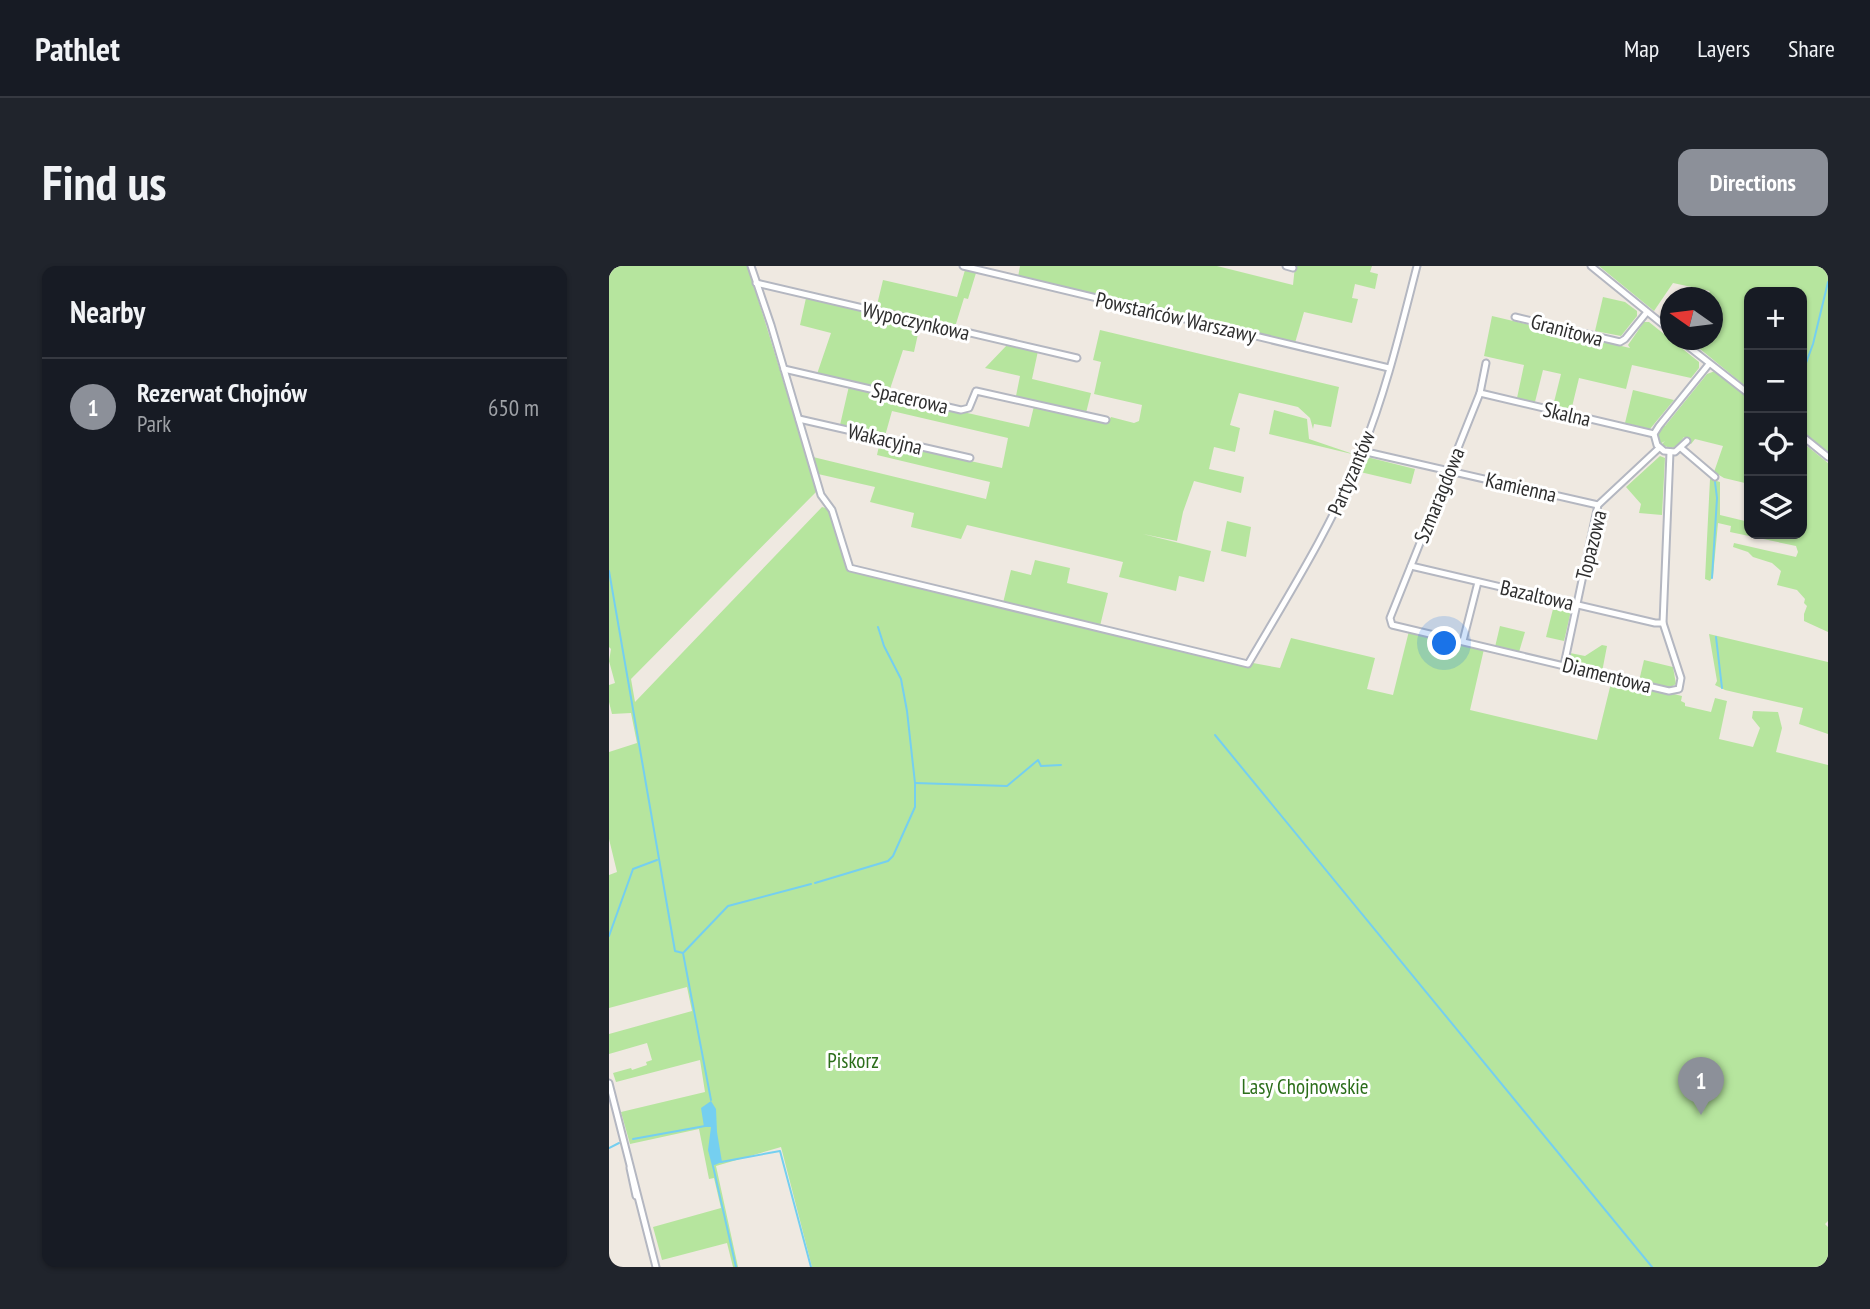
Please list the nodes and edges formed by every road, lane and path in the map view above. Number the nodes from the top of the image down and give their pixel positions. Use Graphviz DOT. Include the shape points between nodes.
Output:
graph roads {
  1 [pos="751,266"];
  2 [pos="963,266"];
  3 [pos="1286,266"];
  4 [pos="1417,266"];
  5 [pos="1591,266"];
  6 [pos="1293,268"];
  7 [pos="756,283"];
  8 [pos="1647,312"];
  9 [pos="1515,317"];
  10 [pos="1660,322"];
  11 [pos="1692,350"];
  12 [pos="1077,358"];
  13 [pos="1486,363"];
  14 [pos="1709,364"];
  15 [pos="1389,368"];
  16 [pos="784,369"];
  17 [pos="1744,390"];
  18 [pos="1480,393"];
  19 [pos="799,419"];
  20 [pos="1106,420"];
  21 [pos="1654,434"];
  22 [pos="1807,440"];
  23 [pos="1687,441"];
  24 [pos="1659,448"];
  25 [pos="1681,448"];
  26 [pos="1362,452"];
  27 [pos="1670,452"];
  28 [pos="1828,457"];
  29 [pos="970,458"];
  30 [pos="1449,471"];
  31 [pos="1715,477"];
  32 [pos="1598,505"];
  33 [pos="1411,566"];
  34 [pos="1478,582"];
  35 [pos="1577,605"];
  36 [pos="1663,623"];
  37 [pos="1392,625"];
  38 [pos="1463,641"];
  39 [pos="1564,665"];
  40 [pos="609,1083"];
  41 [pos="617,1113"];
  42 [pos="609,1115"];
  43 [pos="656,1267"];
  1 -- 7 [label="street"];
  2 -- 15 [label="street, Powstańców Warszawy"];
  3 -- 6 [label="street"];
  4 -- 15 [label="street, Partyzantów"];
  5 -- 8 [label="street"];
  7 -- 12 [label="street, Wypoczynkowa"];
  7 -- 16 [label="street"];
  8 -- 9 [label="street, Granitowa" via="1620,342"];
  8 -- 10 [label="street"];
  11 -- 14 [label="street"];
  13 -- 18 [label="street, Szmaragdowa"];
  14 -- 17 [label="street"];
  14 -- 21 [label="street"];
  15 -- 26 [label="street, Partyzantów"];
  16 -- 19 [label="street"];
  16 -- 20 [label="street, Spacerowa" via="964,411 976,391"];
  18 -- 21 [label="street, Skalna"];
  18 -- 30 [label="street, Szmaragdowa"];
  19 -- 26 [label="street, Partyzantów" via="821,495 832,510 850,568 1248,664 1320,541"];
  19 -- 29 [label="street, Wakacyjna"];
  21 -- 24 [label="street"];
  22 -- 28 [label="street"];
  23 -- 25 [label="street"];
  24 -- 27 [label="street"];
  24 -- 32 [label="street, Topazowa"];
  25 -- 27 [label="street"];
  25 -- 31 [label="street"];
  26 -- 30 [label="street, Kamienna"];
  27 -- 36 [label="street, Diamentowa"];
  30 -- 32 [label="street, Kamienna"];
  30 -- 33 [label="street, Szmaragdowa"];
  32 -- 35 [label="street, Topazowa"];
  33 -- 34 [label="street, Bazaltowa"];
  33 -- 37 [label="street, Szmaragdowa" via="1390,618"];
  34 -- 35 [label="street, Bazaltowa"];
  34 -- 38 [label="street"];
  35 -- 36 [label="street, Bazaltowa"];
  35 -- 39 [label="street, Topazowa"];
  36 -- 39 [label="street, Diamentowa" via="1682,682 1675,691"];
  37 -- 38 [label="street, Diamentowa"];
  38 -- 39 [label="street, Diamentowa"];
  40 -- 41 [label="street"];
  41 -- 42 [label="street"];
  41 -- 43 [label="street"];
}
